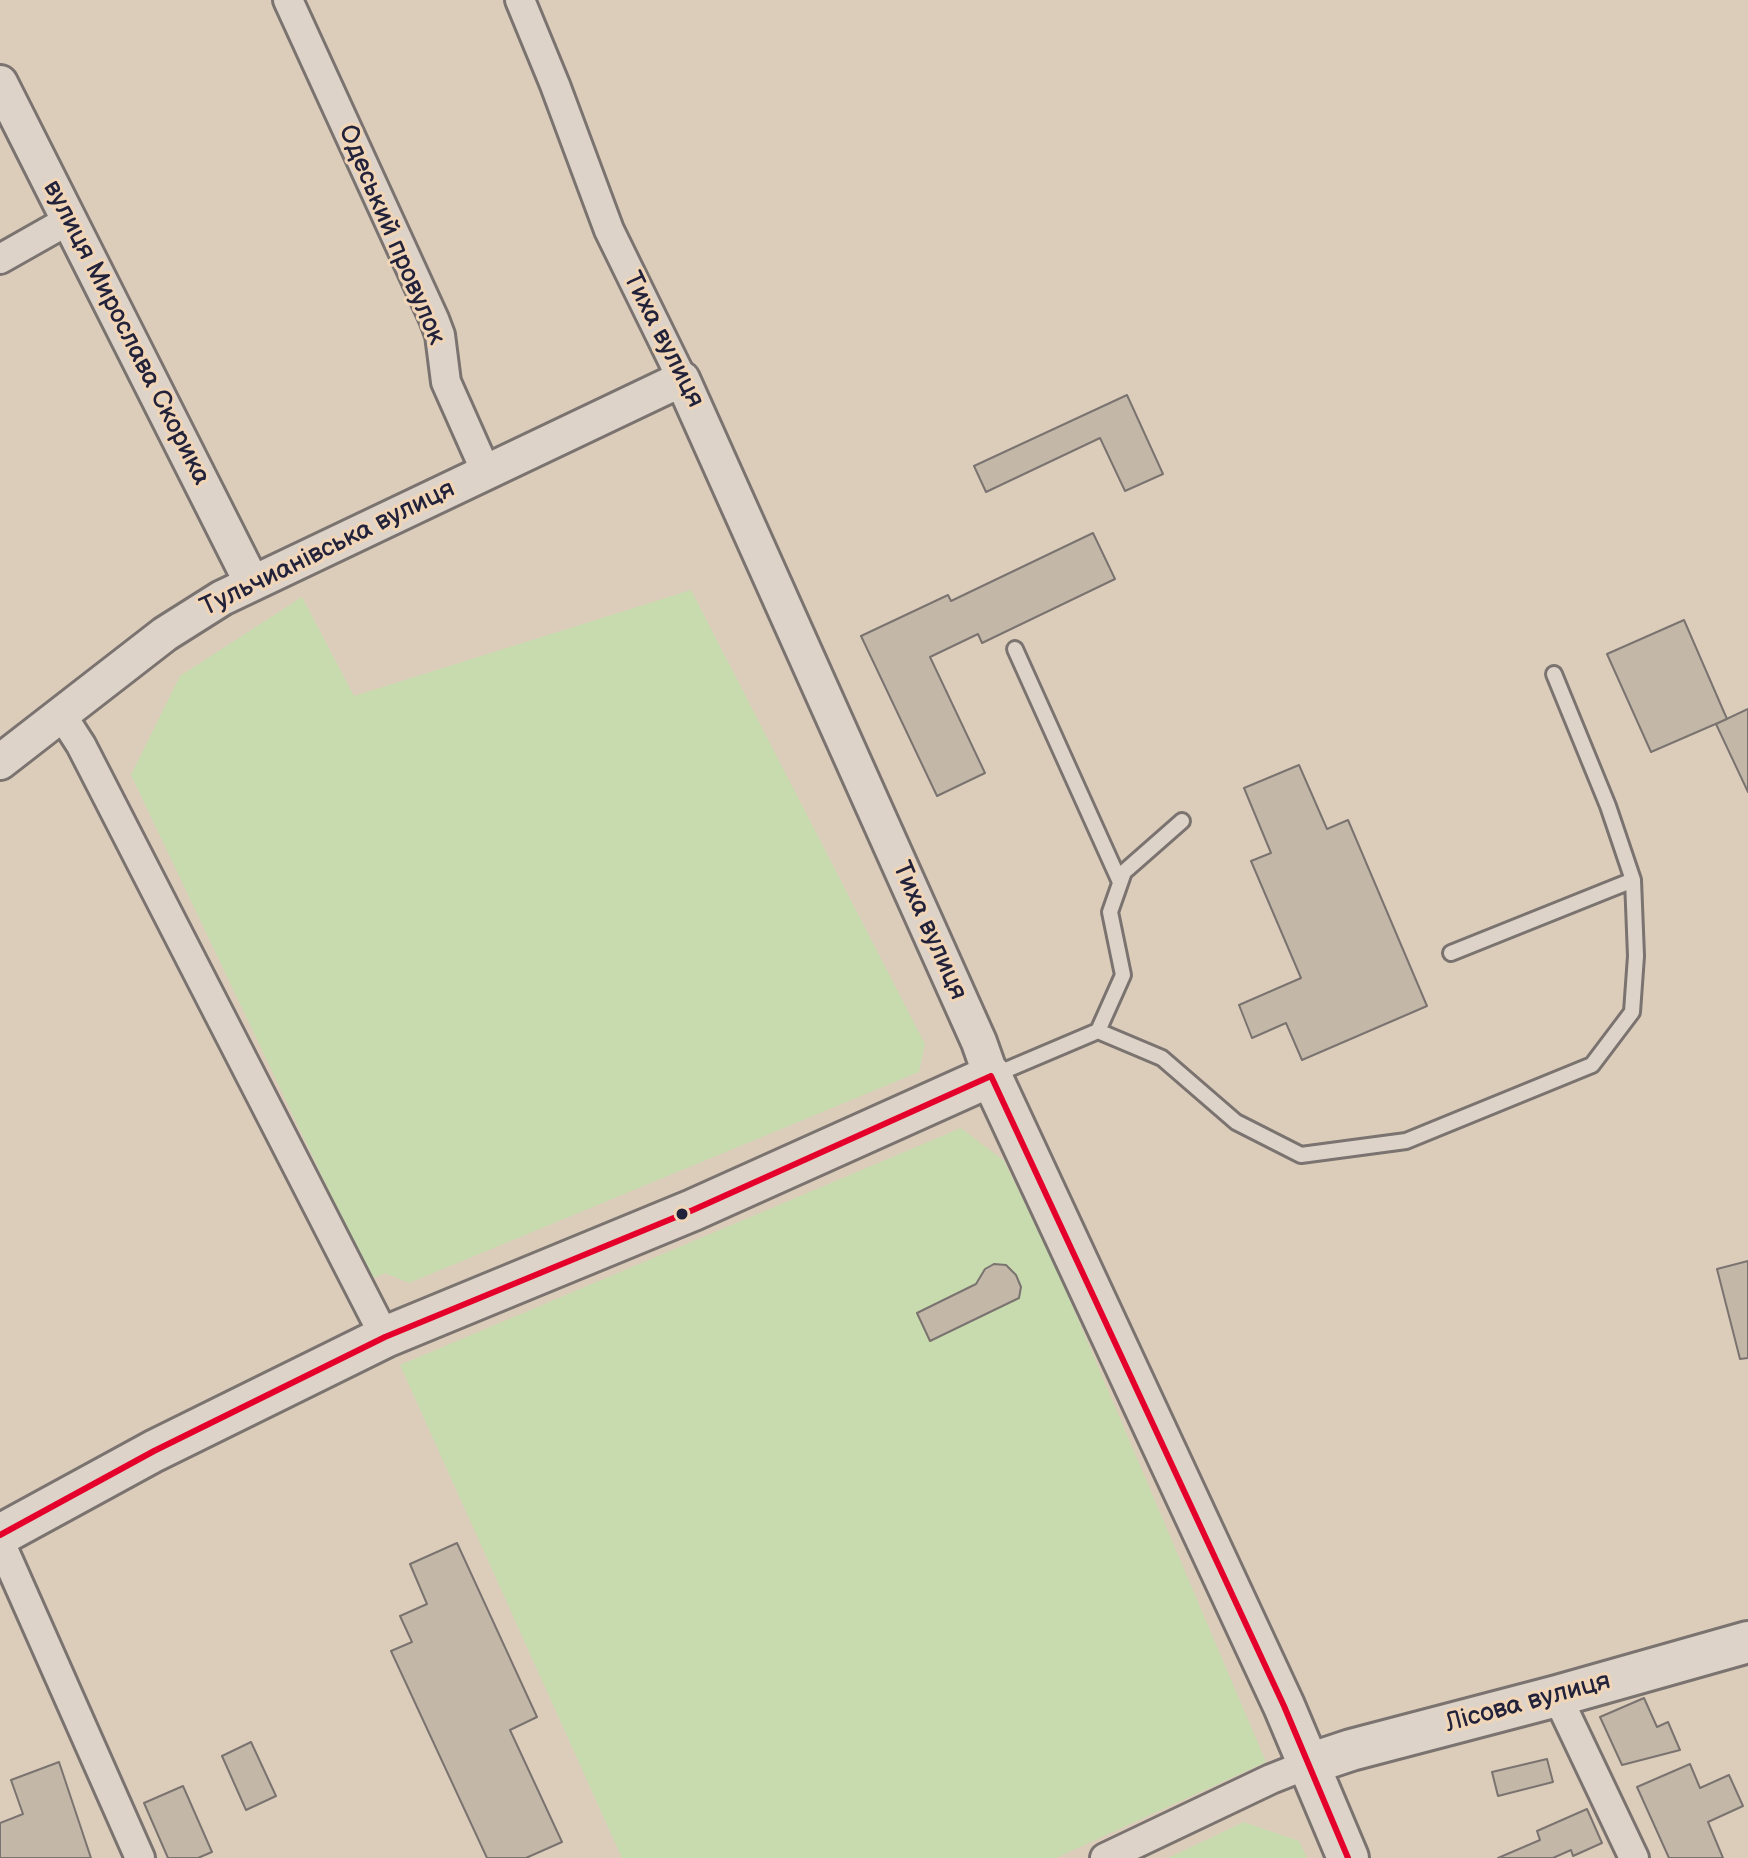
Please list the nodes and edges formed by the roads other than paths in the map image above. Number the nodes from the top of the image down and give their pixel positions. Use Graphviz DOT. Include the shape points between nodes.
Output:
graph roads {
  1 [pos="288,0"];
  2 [pos="520,0"];
  3 [pos="0,83"];
  4 [pos="69,220"];
  5 [pos="0,259"];
  6 [pos="682,379"];
  7 [pos="486,472"];
  8 [pos="252,583"];
  9 [pos="1015,649"];
  10 [pos="1554,674"];
  11 [pos="61,714"];
  12 [pos="0,762"];
  13 [pos="1182,821"];
  14 [pos="1633,880"];
  15 [pos="1120,882"];
  16 [pos="1451,953"];
  17 [pos="1098,1031"];
  18 [pos="991,1076"];
  19 [pos="385,1337"];
  20 [pos="0,1535"];
  21 [pos="0,1542"];
  22 [pos="1748,1642"];
  23 [pos="1557,1696"];
  24 [pos="1309,1764"];
  25 [pos="140,1858"];
  26 [pos="1105,1858"];
  27 [pos="1348,1858"];
  28 [pos="1634,1858"];
  1 -- 7 [label="street, Одеський провулок" via="434,319 446,382"];
  2 -- 6 [label="street, Тиха вулиця" via="609,230"];
  3 -- 4 [label="street, вулиця Мирослава Скорика"];
  4 -- 5 [label="street"];
  4 -- 8 [label="street, вулиця Мирослава Скорика"];
  6 -- 7 [label="street, Тульчианівська вулиця"];
  6 -- 18 [label="street, Тиха вулиця"];
  7 -- 8 [label="street, Тульчианівська вулиця"];
  8 -- 11 [label="street, Тульчианівська вулиця" via="183,621"];
  9 -- 15 [label="lane"];
  10 -- 14 [label="lane"];
  11 -- 12 [label="street, Тульчианівська вулиця"];
  11 -- 19 [label="street"];
  13 -- 15 [label="lane" via="1124,872"];
  14 -- 16 [label="lane"];
  14 -- 17 [label="lane" via="1632,1012 1592,1065 1406,1141 1301,1155 1236,1122 1162,1058"];
  15 -- 17 [label="lane" via="1110,912 1123,975"];
  17 -- 18 [label="lane"];
  18 -- 19 [label="main road" via="693,1210"];
  18 -- 24 [label="main road, Тиха вулиця"];
  19 -- 20 [label="main road" via="154,1451"];
  21 -- 25 [label="street"];
  22 -- 23 [label="main road, Лісова вулиця"];
  23 -- 24 [label="main road, Лісова вулиця"];
  23 -- 28 [label="street"];
  24 -- 26 [label="street"];
  24 -- 27 [label="main road, Тиха вулиця"];
}
